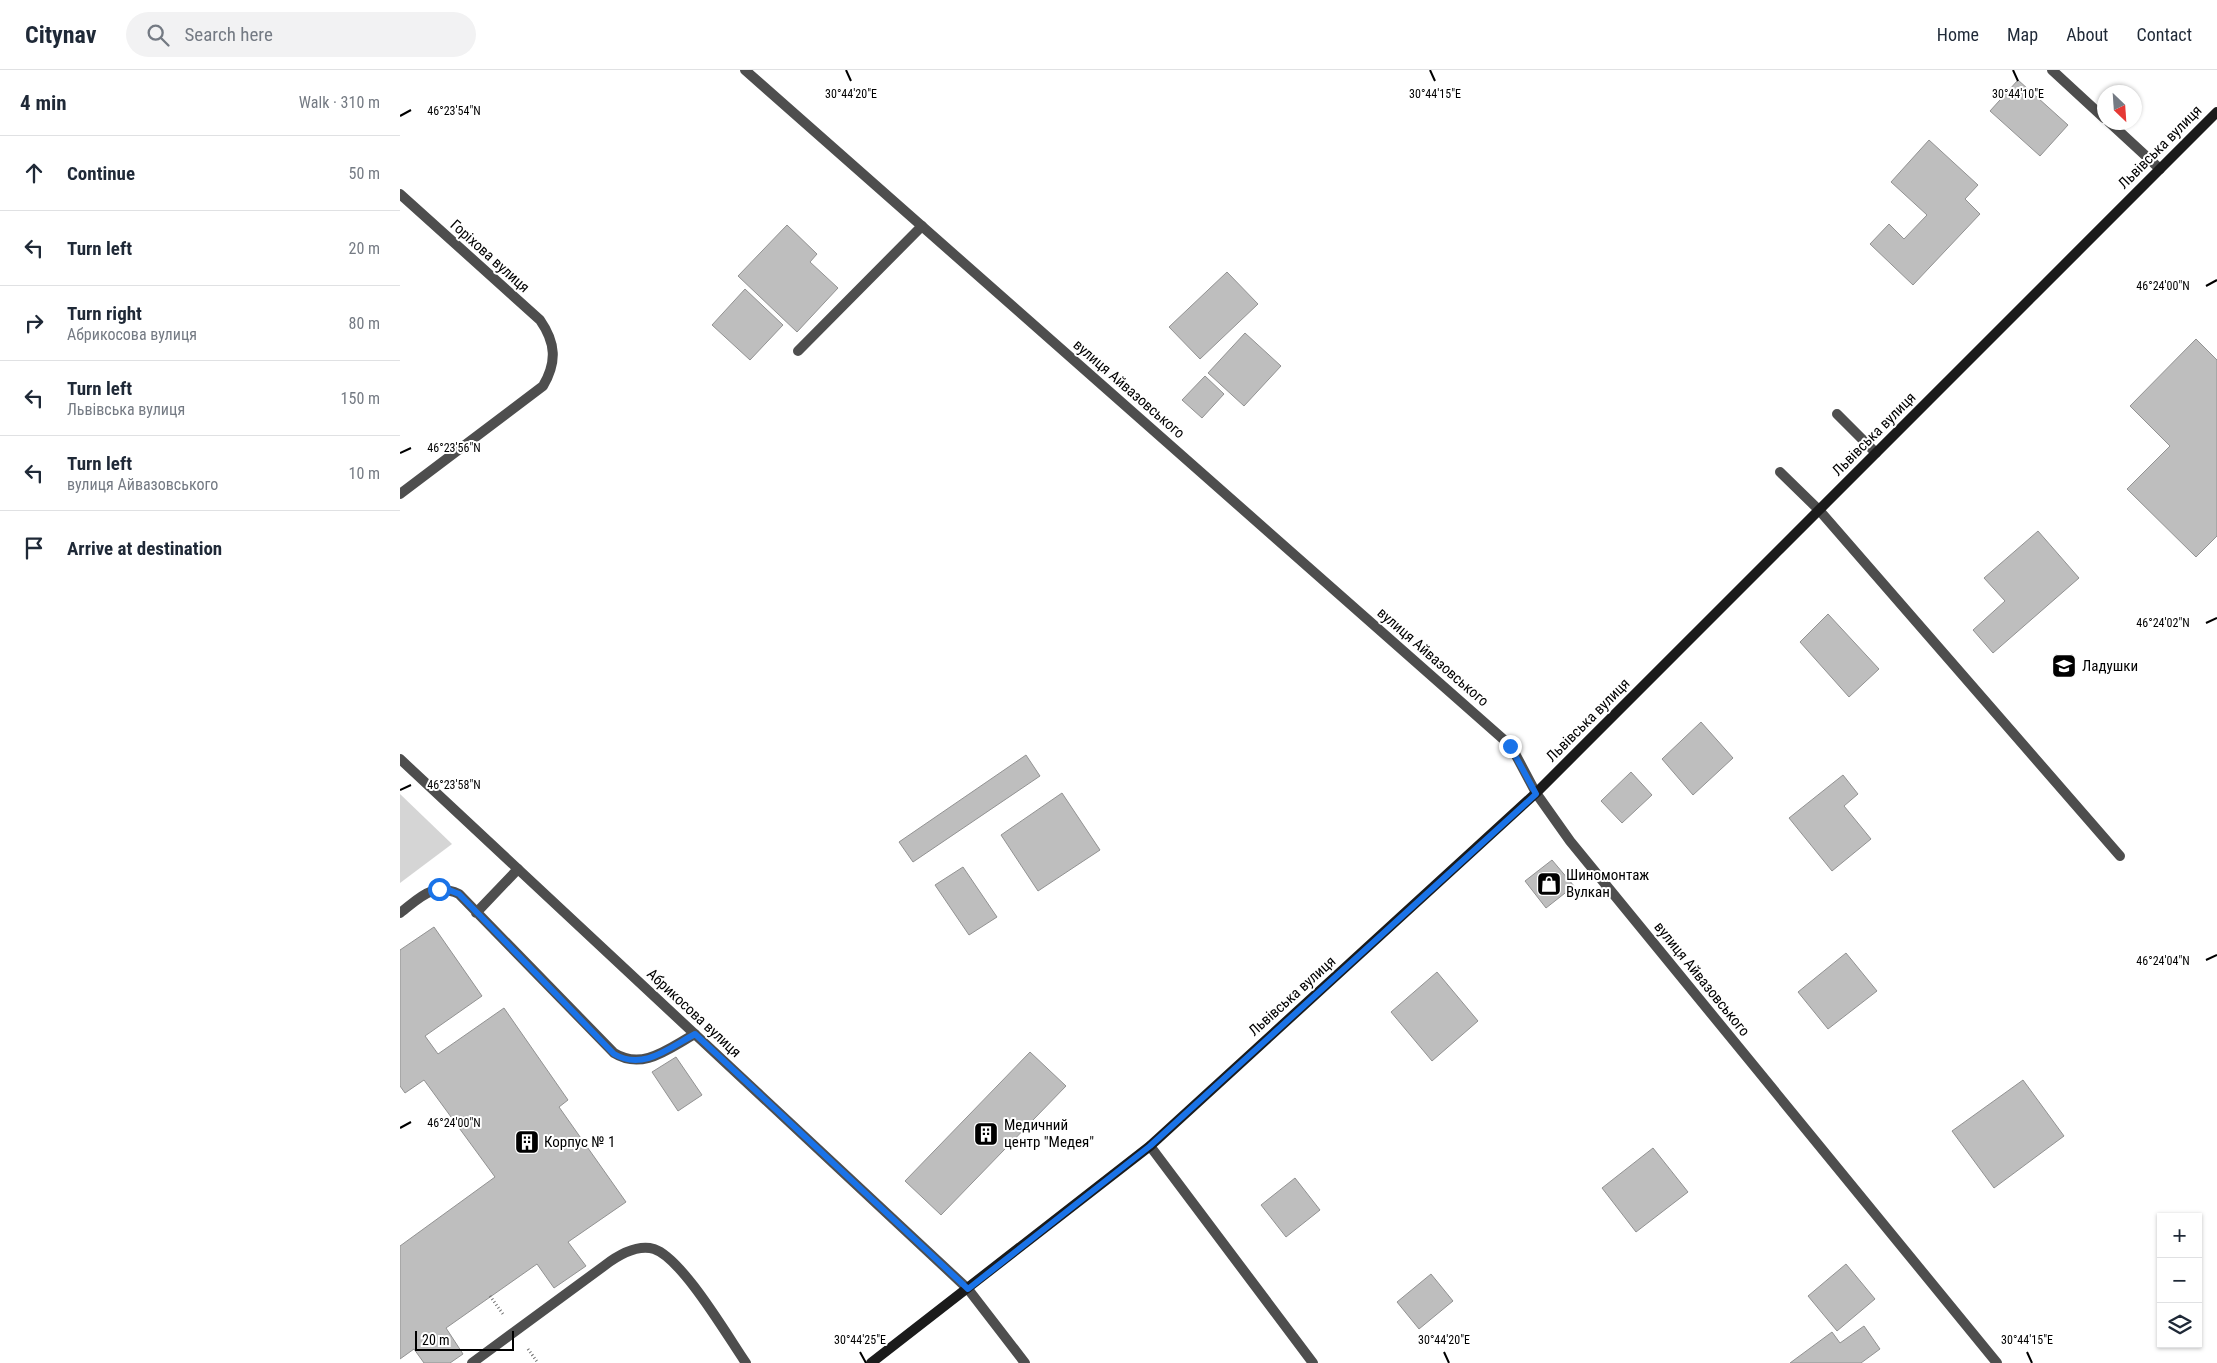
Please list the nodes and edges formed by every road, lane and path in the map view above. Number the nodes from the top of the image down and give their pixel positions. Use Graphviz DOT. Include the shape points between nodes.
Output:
graph roads {
  1 [pos="745,70"];
  2 [pos="2052,70"];
  3 [pos="2097,112"];
  4 [pos="2217,112"];
  5 [pos="2118,130"];
  6 [pos="2160,169"];
  7 [pos="400,194"];
  8 [pos="922,226"];
  9 [pos="798,352"];
  10 [pos="1837,414"];
  11 [pos="1876,453"];
  12 [pos="1780,472"];
  13 [pos="400,494"];
  14 [pos="1819,510"];
  15 [pos="400,759"];
  16 [pos="1536,794"];
  17 [pos="2120,856"];
  18 [pos="518,869"];
  19 [pos="476,912"];
  20 [pos="400,913"];
  21 [pos="695,1034"];
  22 [pos="1150,1146"];
  23 [pos="968,1289"];
  24 [pos="472,1363"];
  25 [pos="746,1363"];
  26 [pos="871,1363"];
  27 [pos="1025,1363"];
  28 [pos="1313,1363"];
  29 [pos="1997,1363"];
  1 -- 8 [label="street, вулиця Айвазовського"];
  2 -- 3 [label="street"];
  4 -- 6 [label="main road, Львівська вулиця"];
  5 -- 6 [label="street"];
  6 -- 11 [label="main road, Львівська вулиця"];
  7 -- 13 [label="street, Горіхова вулиця" via="540,320 553,345 554,359 543,386"];
  8 -- 9 [label="street"];
  8 -- 16 [label="street, вулиця Айвазовського" via="1510,746"];
  10 -- 11 [label="street"];
  11 -- 14 [label="main road, Львівська вулиця"];
  12 -- 14 [label="street"];
  14 -- 16 [label="main road, Львівська вулиця"];
  14 -- 17 [label="street"];
  15 -- 18 [label="street, Абрикосова вулиця"];
  16 -- 22 [label="main road, Львівська вулиця"];
  16 -- 29 [label="street, вулиця Айвазовського" via="1570,842"];
  18 -- 19 [label="street"];
  18 -- 21 [label="street, Абрикосова вулиця"];
  19 -- 20 [label="street" via="459,894 439,889 429,891"];
  19 -- 21 [label="street" via="614,1054 623,1059 644,1060"];
  21 -- 23 [label="street, Абрикосова вулиця"];
  22 -- 23 [label="main road, Львівська вулиця"];
  22 -- 28 [label="street"];
  23 -- 26 [label="main road, Львівська вулиця"];
  23 -- 27 [label="street, Абрикосова вулиця"];
  24 -- 25 [label="street" via="621,1254 637,1249 654,1249 670,1260 687,1278"];
}
